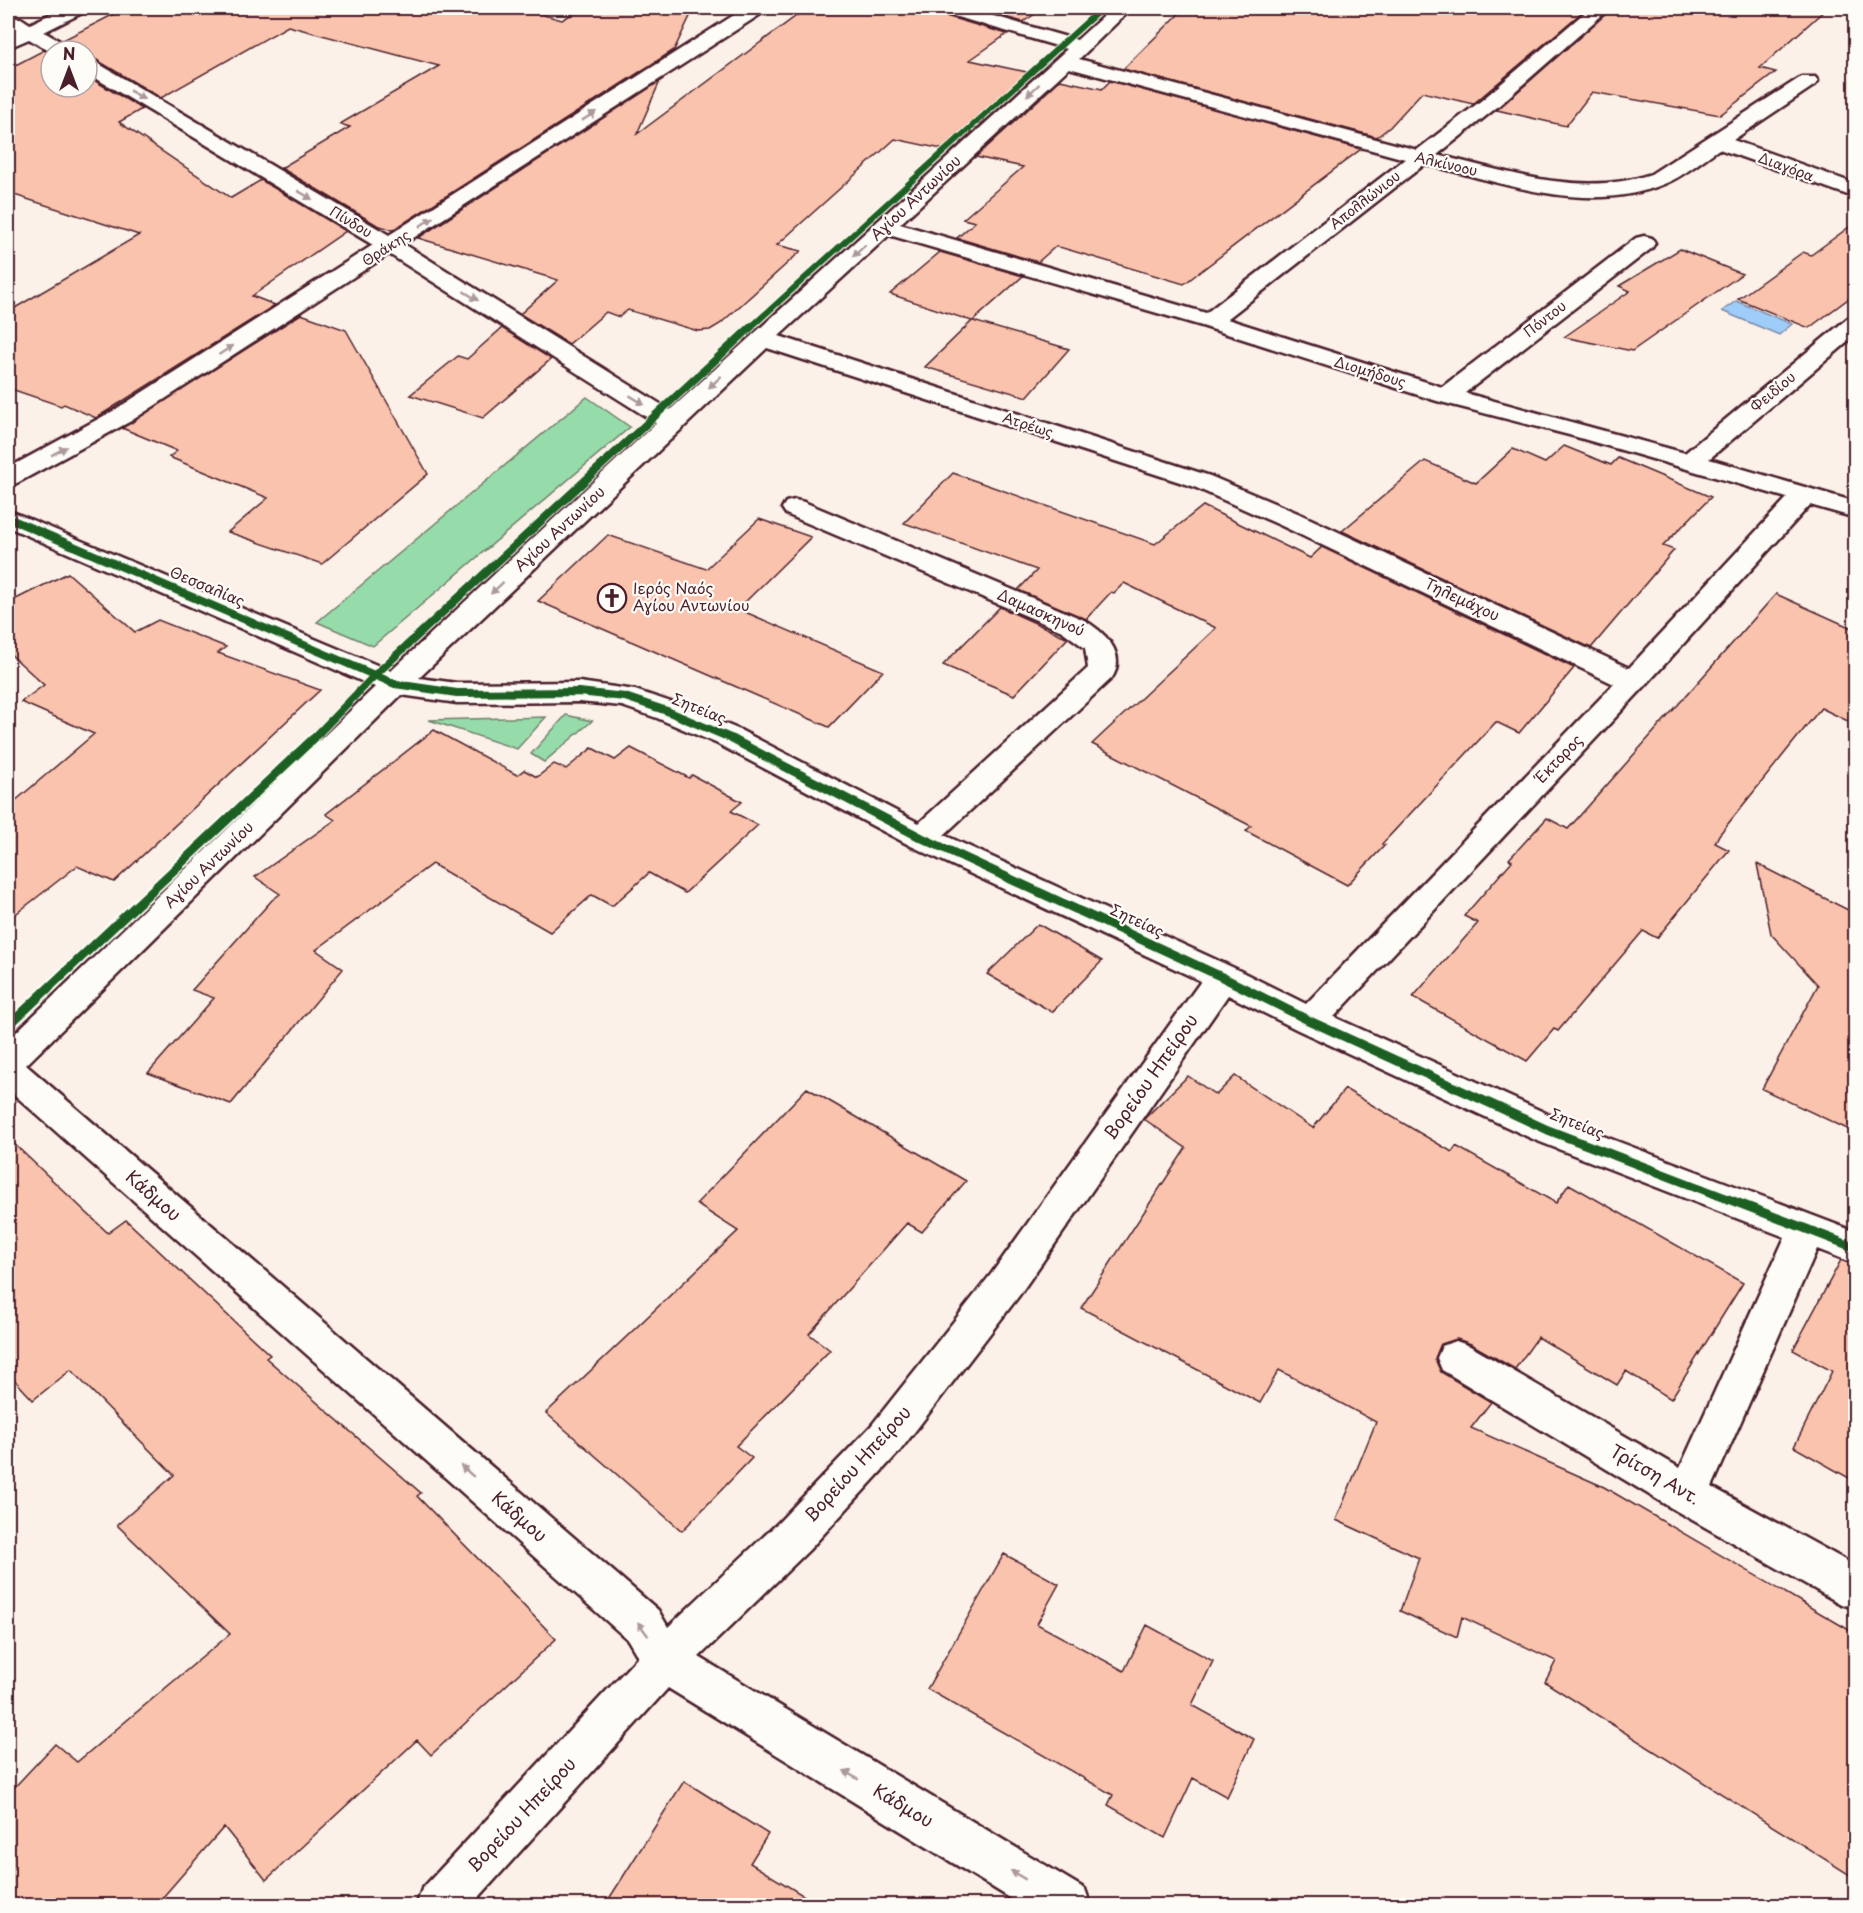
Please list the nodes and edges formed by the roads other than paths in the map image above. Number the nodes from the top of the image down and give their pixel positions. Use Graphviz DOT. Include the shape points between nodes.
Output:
graph roads {
  1 [pos="77,8"];
  2 [pos="757,8"];
  3 [pos="947,8"];
  4 [pos="1123,8"];
  5 [pos="1601,8"];
  6 [pos="8,17"];
  7 [pos="30,31"];
  8 [pos="43,39"];
  9 [pos="8,42"];
  10 [pos="1072,54"];
  11 [pos="99,72"];
  12 [pos="1808,81"];
  13 [pos="1716,141"];
  14 [pos="1420,158"];
  15 [pos="1856,192"];
  16 [pos="885,227"];
  17 [pos="1644,243"];
  18 [pos="390,245"];
  19 [pos="1210,321"];
  20 [pos="1856,323"];
  21 [pos="763,339"];
  22 [pos="1446,396"];
  23 [pos="672,422"];
  24 [pos="1690,462"];
  25 [pos="8,478"];
  26 [pos="1806,494"];
  27 [pos="795,508"];
  28 [pos="1856,510"];
  29 [pos="8,518"];
  30 [pos="1291,520"];
  31 [pos="1633,681"];
  32 [pos="394,684"];
  33 [pos="922,838"];
  34 [pos="1222,977"];
  35 [pos="1310,1021"];
  36 [pos="8,1060"];
  37 [pos="8,1069"];
  38 [pos="1807,1230"];
  39 [pos="1856,1248"];
  40 [pos="1456,1358"];
  41 [pos="1688,1495"];
  42 [pos="1856,1589"];
  43 [pos="664,1661"];
  44 [pos="439,1905"];
  45 [pos="1068,1905"];
  1 -- 7 [label="street"];
  18 -- 2 [label="street, Θράκης, one-way"];
  3 -- 10 [label="street, Αλκίνοου"];
  4 -- 10 [label="street, Αγίου Αντωνίου"];
  5 -- 14 [label="street, Απολλώνιου"];
  6 -- 7 [label="street"];
  7 -- 8 [label="street"];
  7 -- 9 [label="street"];
  10 -- 14 [label="street, Αλκίνοου"];
  10 -- 16 [label="street, Αγίου Αντωνίου, one-way"];
  11 -- 18 [label="street, Πίνδου, one-way"];
  12 -- 13 [label="street, Αλκίνοου"];
  13 -- 14 [label="street, Αλκίνοου" via="1653,182 1603,191 1555,187"];
  13 -- 15 [label="street, Διαγόρα"];
  14 -- 19 [label="street, Απολλώνιου"];
  16 -- 19 [label="street, Διομήδους"];
  16 -- 21 [label="street, Αγίου Αντωνίου, one-way"];
  17 -- 22 [label="street, Πόντου"];
  18 -- 23 [label="street, Πίνδου, one-way"];
  25 -- 18 [label="street, Θράκης, one-way" via="122,416"];
  19 -- 22 [label="street, Διομήδους"];
  20 -- 24 [label="street, Φειδίου"];
  21 -- 23 [label="street, Αγίου Αντωνίου, one-way"];
  21 -- 30 [label="street, Ατρέως" via="1201,481"];
  22 -- 24 [label="street, Διομήδους"];
  23 -- 32 [label="street, Αγίου Αντωνίου, one-way"];
  24 -- 26 [label="street, Διομήδους"];
  26 -- 28 [label="street, Διομήδους"];
  26 -- 31 [label="street, Έκτορος"];
  27 -- 33 [label="street, Δαμασκηνού" via="1072,626 1092,637 1102,651 1102,671"];
  29 -- 32 [label="street, Θεσσαλίας"];
  30 -- 31 [label="street, Τηλεμάχου"];
  31 -- 35 [label="street, Έκτορος"];
  32 -- 33 [label="street, Σητείας" via="457,693 579,692 625,697 729,737"];
  32 -- 36 [label="street, Αγίου Αντωνίου"];
  33 -- 34 [label="street, Σητείας"];
  34 -- 35 [label="street, Σητείας"];
  34 -- 43 [label="street, Βορείου Ηπείρου" via="1005,1285 885,1439 794,1536"];
  35 -- 38 [label="street, Σητείας" via="1548,1130"];
  43 -- 37 [label="street, Κάδμου, one-way" via="643,1625"];
  38 -- 39 [label="street, Σητείας"];
  38 -- 41 [label="street"];
  40 -- 41 [label="street, Τρίτση Αντ."];
  41 -- 42 [label="street, Τρίτση Αντ."];
  43 -- 44 [label="street, Βορείου Ηπείρου"];
  45 -- 43 [label="street, Κάδμου, one-way"];
}
